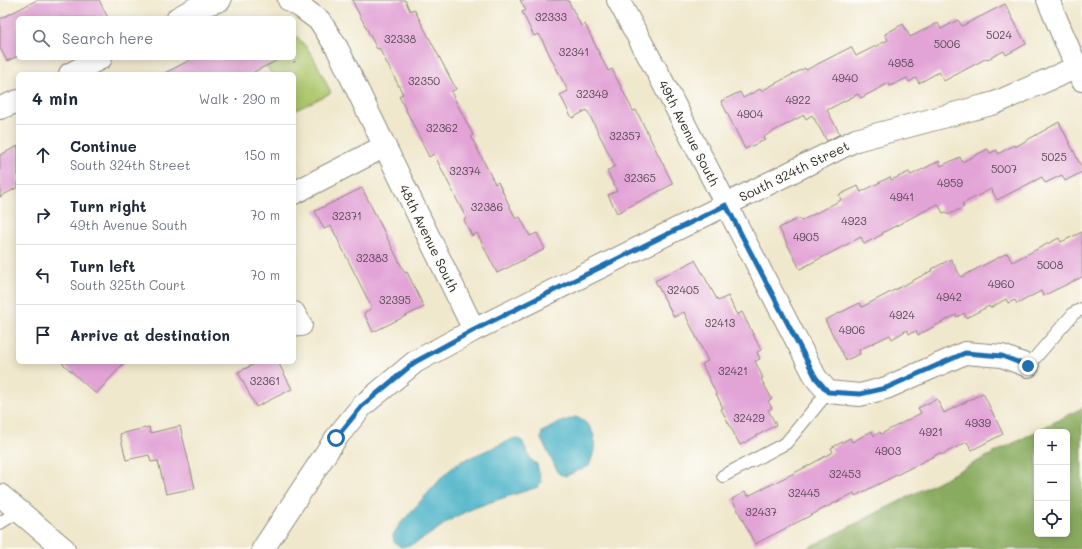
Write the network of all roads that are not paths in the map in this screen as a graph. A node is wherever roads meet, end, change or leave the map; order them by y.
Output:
1 (220, 0) edge
2 (289, 0) edge
3 (618, 0) edge
4 (1048, 0) edge
5 (182, 16) edge
6 (97, 60) edge
7 (1080, 71) edge
8 (74, 72) edge
9 (16, 102) edge
10 (0, 108) edge
11 (385, 146) junction
12 (296, 192) edge
13 (726, 205) junction
14 (1082, 309) edge
15 (474, 330) junction
16 (1028, 366) joint
17 (828, 392) junction
18 (723, 476) dead end
19 (0, 495) edge
20 (19, 511) junction
21 (0, 523) edge
22 (64, 549) edge
23 (264, 549) edge

1 - 5 street
2 - 11 street, 48th Avenue South
3 - 13 street, 49th Avenue South
4 - 7 street
6 - 8 street
7 - 13 street, South 324th Street
9 - 10 street
11 - 12 street
11 - 15 street, 48th Avenue South
13 - 15 street, South 324th Street
13 - 17 street, 49th Avenue South
14 - 16 lane
15 - 23 street, South 324th Street
16 - 17 street
17 - 18 lane
19 - 20 street
20 - 21 lane
20 - 22 street

